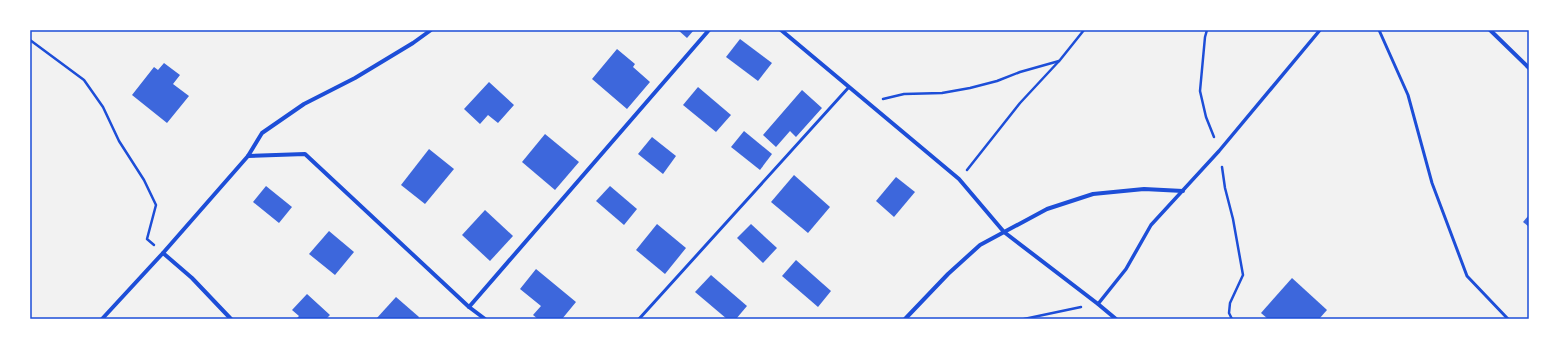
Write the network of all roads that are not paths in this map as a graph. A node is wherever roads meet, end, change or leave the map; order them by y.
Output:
1 (431, 30) edge
2 (709, 30) edge
3 (781, 30) edge
4 (1320, 30) edge
5 (1379, 30) edge
6 (1490, 30) edge
7 (1529, 68) edge
8 (849, 87) junction
9 (248, 156) junction
10 (1183, 191) junction
11 (1004, 232) junction
12 (163, 253) junction
13 (1098, 304) junction
14 (469, 307) junction
15 (102, 319) edge
16 (231, 319) edge
17 (485, 319) edge
18 (639, 319) edge
19 (905, 319) edge
20 (1116, 319) edge
21 (1508, 319) edge

1 - 9 street
2 - 14 street
3 - 8 street
4 - 10 street
5 - 21 lane
6 - 7 street
8 - 11 street
8 - 18 lane
9 - 12 street
9 - 14 street
10 - 11 street
10 - 13 street
11 - 13 street
11 - 19 street
12 - 15 street
12 - 16 street
13 - 20 street
14 - 17 street

